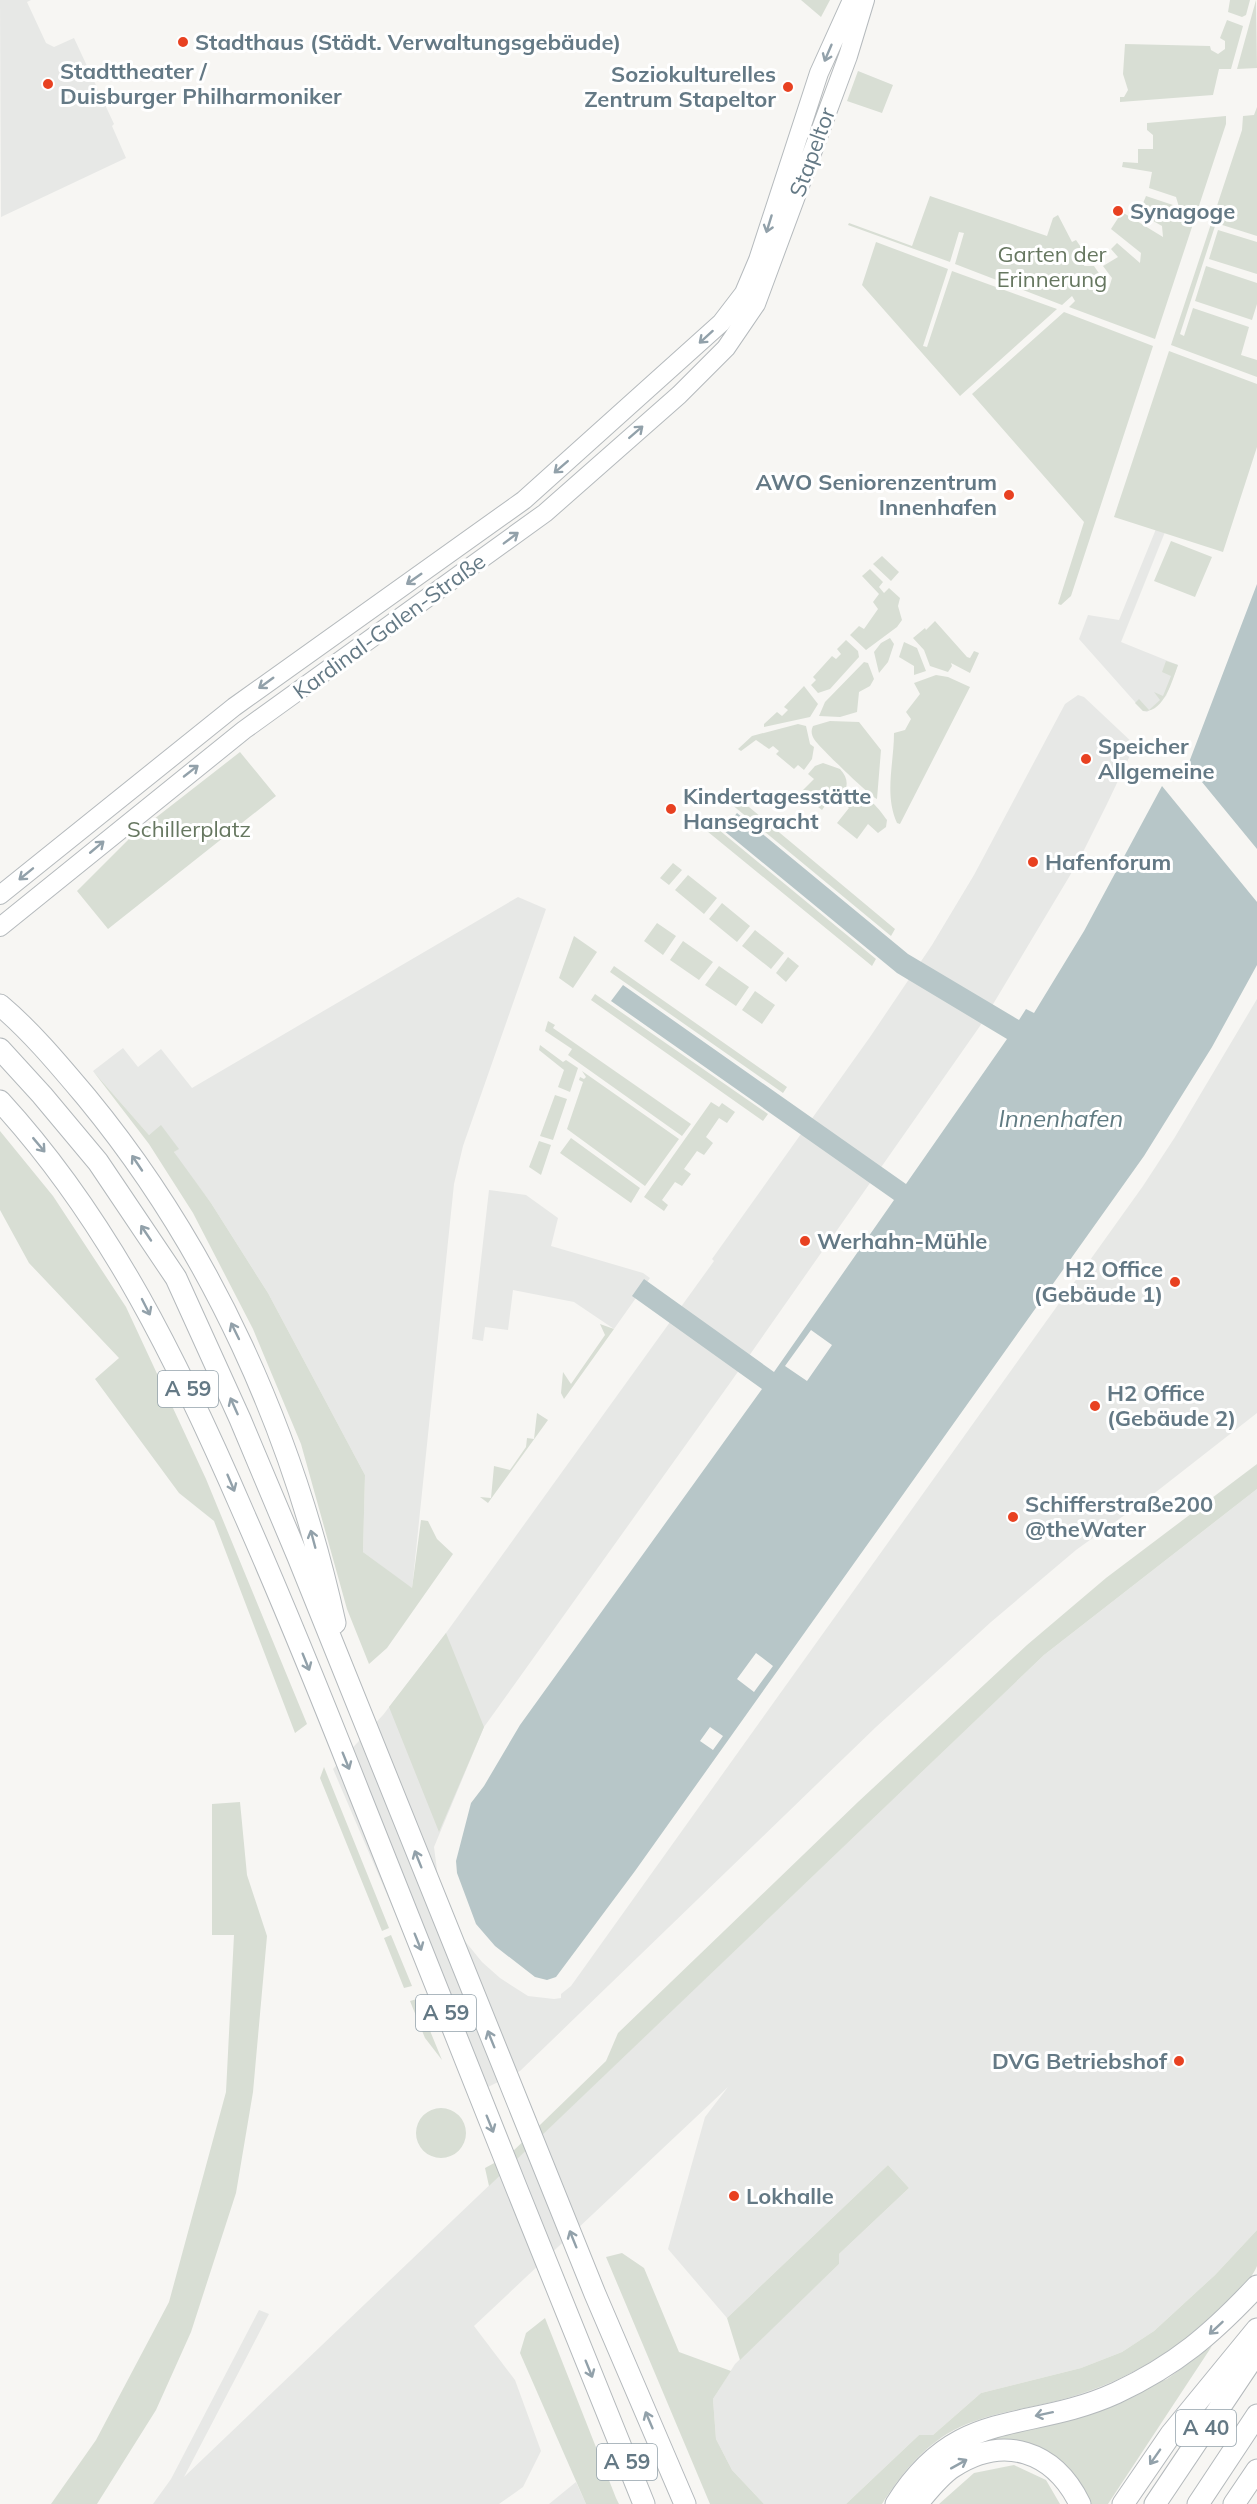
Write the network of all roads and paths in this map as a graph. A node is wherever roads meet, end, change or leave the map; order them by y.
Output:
1 (852, 0) edge
2 (865, 0) edge
3 (750, 298) junction
4 (0, 895) edge
5 (0, 927) edge
6 (2, 1005) edge
7 (0, 1049) edge
8 (0, 1101) edge
9 (350, 1691) junction
10 (1257, 2286) edge
11 (1257, 2329) edge
12 (1257, 2352) edge
13 (1257, 2415) edge
14 (673, 2474) junction
15 (1255, 2474) edge
16 (644, 2504) edge
17 (685, 2504) edge
18 (691, 2504) edge
19 (896, 2504) edge
20 (917, 2504) edge
21 (1080, 2504) edge
22 (1123, 2504) edge
23 (1155, 2504) edge
24 (1198, 2504) edge
25 (1234, 2504) edge
26 (1243, 2504) edge

1 -> 3 main road, Stapeltor
2 - 3 main road, Stapeltor
3 -> 4 main road, Kardinal-Galen-Straße
5 -> 3 main road, Kardinal-Galen-Straße
9 -> 6 highway
9 -> 7 highway, A 59
8 -> 16 highway, A 59
14 -> 9 highway, A 59
10 -> 19 highway
11 -> 22 highway
12 - 23 highway, A 40
13 - 24 highway, A 40
14 - 17 highway, A 59
14 - 18 highway
15 - 25 highway
15 - 26 highway
20 -> 21 highway

